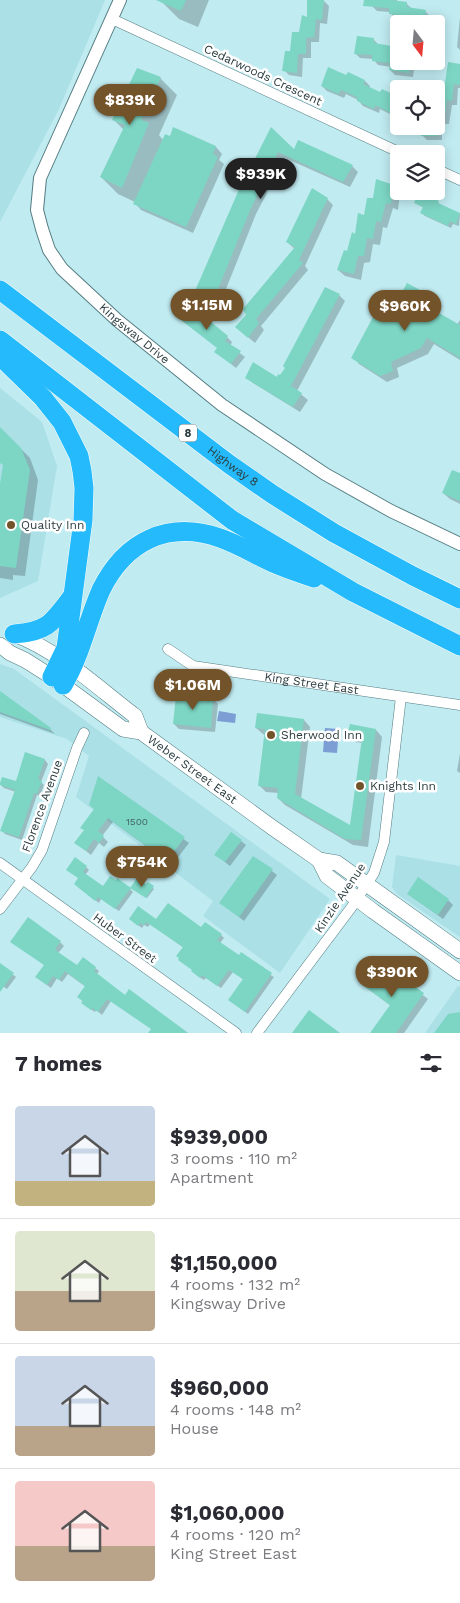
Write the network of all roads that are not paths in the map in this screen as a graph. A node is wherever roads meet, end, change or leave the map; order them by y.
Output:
1 (120, 0) edge
2 (112, 19) junction
3 (390, 148) edge
4 (445, 173) edge
5 (460, 180) edge
6 (0, 290) edge
7 (0, 340) edge
8 (0, 356) edge
9 (460, 544) edge
10 (353, 592) junction
11 (72, 597) junction
12 (460, 600) edge
13 (5, 638) edge
14 (460, 646) edge
15 (168, 649) dead end
16 (66, 664) junction
17 (58, 681) junction
18 (401, 697) junction
19 (460, 705) edge
20 (141, 732) junction
21 (84, 733) dead end
22 (319, 860) junction
23 (0, 863) edge
24 (22, 879) junction
25 (368, 884) junction
26 (357, 899) junction
27 (0, 909) edge
28 (460, 951) edge
29 (460, 973) edge
30 (236, 1033) edge
31 (257, 1033) edge

1 - 2 street, Kingsway Drive
2 - 3 street, Cedarwoods Crescent
2 - 9 street, Kingsway Drive
4 - 5 street
6 - 12 highway, Highway 8 / 8
7 - 10 highway
8 - 11 highway
10 - 14 highway
10 - 16 highway
11 - 13 highway
11 - 16 highway
13 - 16 main road
13 - 17 main road
15 - 18 street, King Street East
16 - 17 highway
16 - 20 main road
17 - 20 main road, Weber Street East
18 - 19 street, King Street East
18 - 25 street, Kinzie Avenue
20 - 22 main road, Weber Street East
21 - 24 street, Florence Avenue
22 - 25 main road, Weber Street East
22 - 26 main road, Weber Street East
23 - 24 street, Huber Street
24 - 27 street, Florence Avenue
24 - 30 street, Huber Street
25 - 26 street, Kinzie Avenue
25 - 28 main road, Weber Street East
26 - 29 main road, Weber Street East
26 - 31 street, Kinzie Avenue

